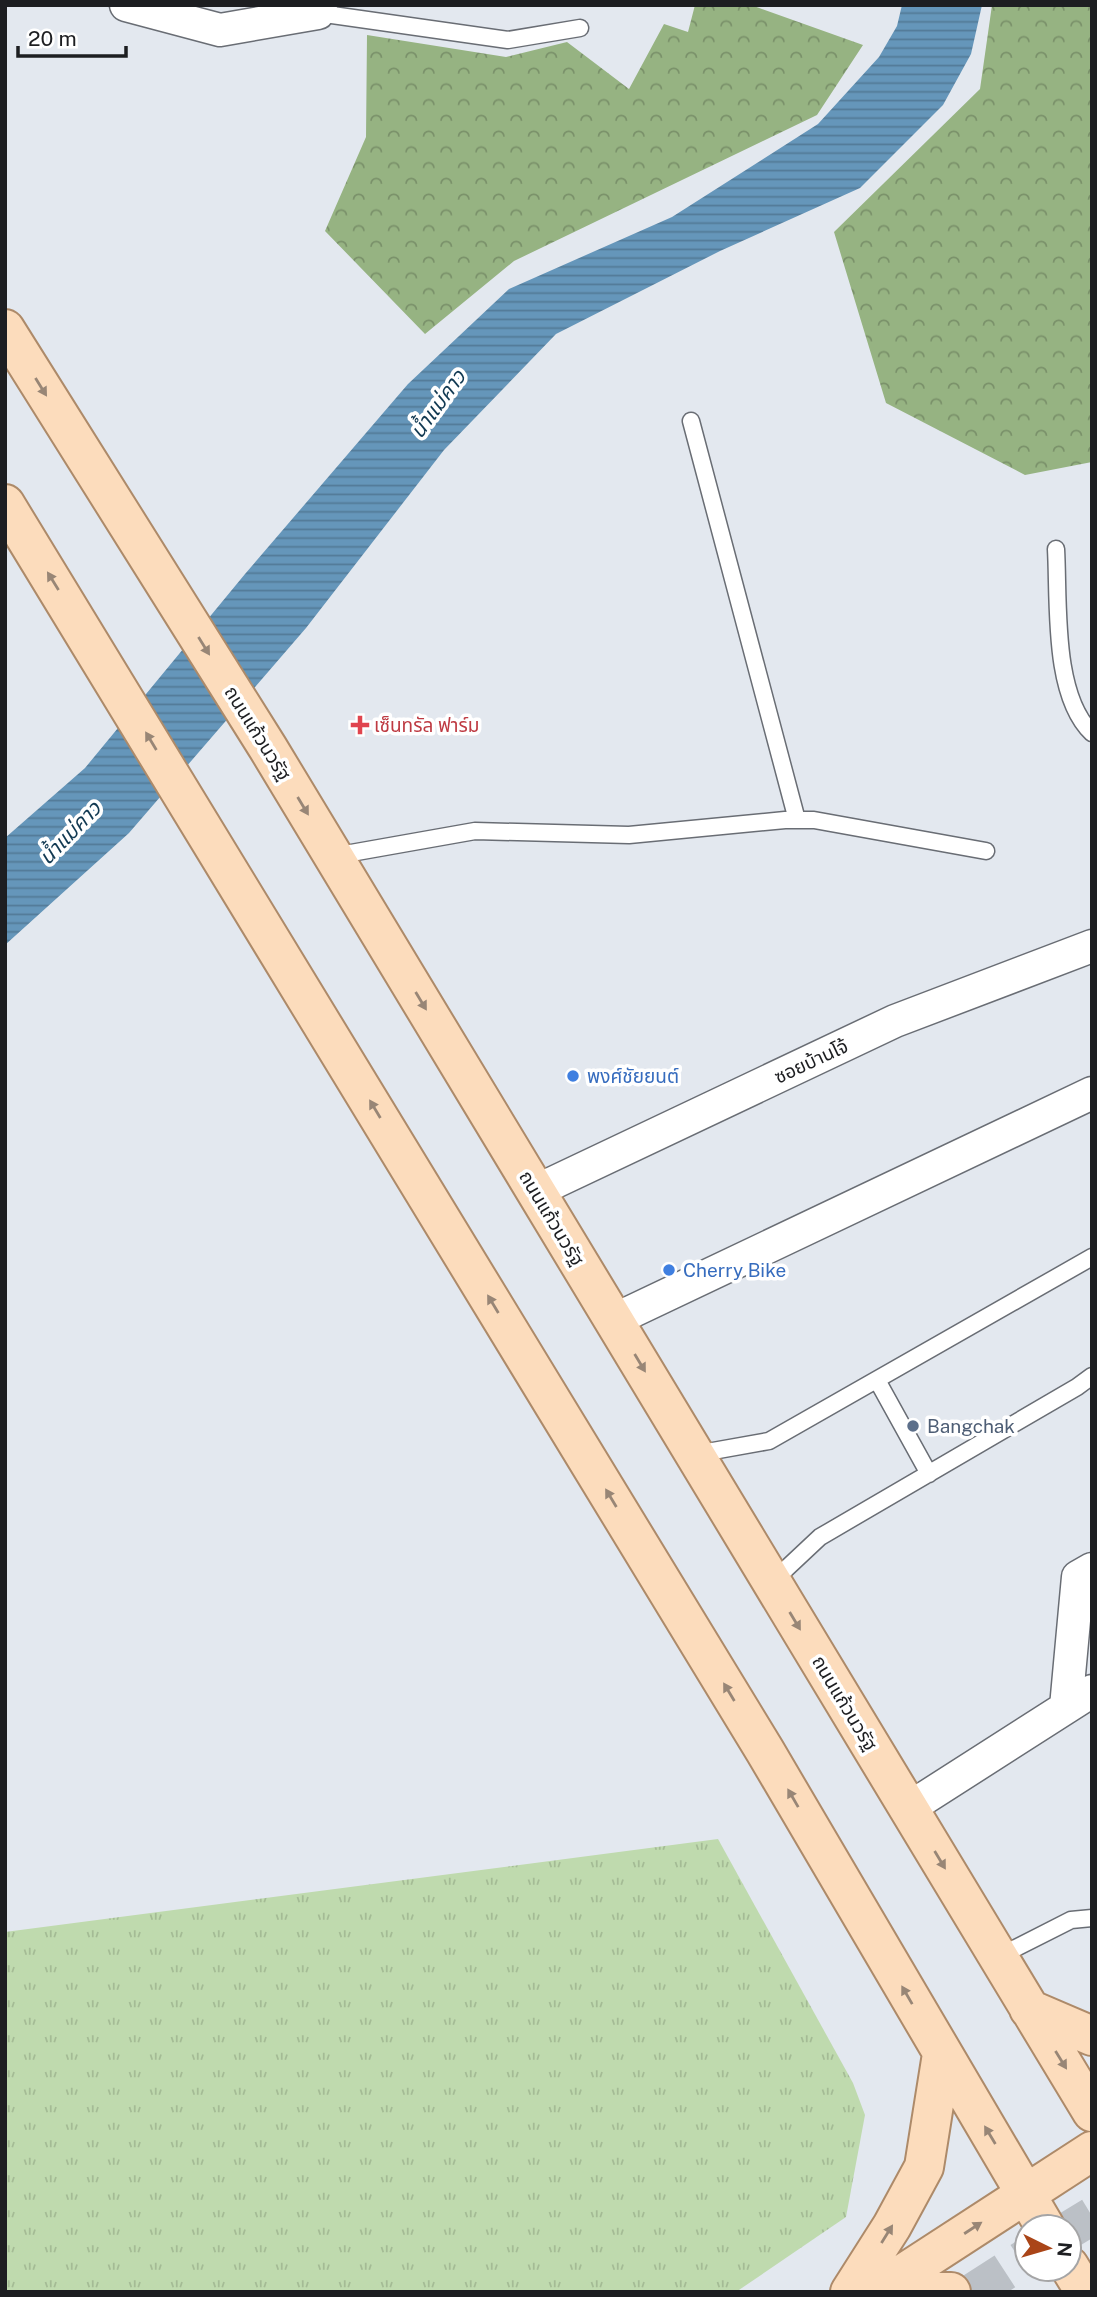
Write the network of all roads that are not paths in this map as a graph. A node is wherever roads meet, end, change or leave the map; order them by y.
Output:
1 (126, 5) edge
2 (319, 9) edge
3 (580, 28) dead end
4 (5, 329) edge
5 (691, 421) dead end
6 (5, 504) edge
7 (1056, 550) dead end
8 (1092, 733) edge
9 (797, 820) junction
10 (986, 851) dead end
11 (334, 856) junction
12 (1092, 946) edge
13 (1092, 1093) edge
14 (536, 1191) junction
15 (1092, 1257) edge
16 (614, 1320) junction
17 (1092, 1376) edge
18 (877, 1380) junction
19 (695, 1454) junction
20 (929, 1474) junction
21 (1092, 1569) edge
22 (772, 1582) junction
23 (1079, 1699) edge
24 (909, 1808) junction
25 (1092, 1918) edge
26 (998, 1957) junction
27 (1030, 2009) junction
28 (1092, 2036) edge
29 (942, 2054) junction
30 (1092, 2112) edge
31 (1092, 2151) edge
32 (1025, 2194) junction
33 (1037, 2213) edge
34 (850, 2292) edge
35 (875, 2292) edge
36 (915, 2292) edge
37 (951, 2292) edge

1 - 2 street
2 - 3 lane
4 -> 11 main road, ถนนแก้วนวรัฐ
5 - 9 lane
29 -> 6 main road
7 - 8 lane
9 - 10 lane
9 - 11 lane
11 -> 14 main road, ถนนแก้วนวรัฐ
12 - 14 street, ซอยบ้านโจ้
13 - 16 street
14 - 16 main road, ถนนแก้วนวรัฐ
15 - 18 lane
16 -> 19 main road, ถนนแก้วนวรัฐ
17 - 20 lane
18 - 19 lane
18 - 20 lane
19 - 22 main road, ถนนแก้วนวรัฐ
20 - 22 lane
21 - 23 street
22 -> 24 main road, ถนนแก้วนวรัฐ
23 - 24 street
24 -> 26 main road, ถนนแก้วนวรัฐ
25 - 26 lane
26 - 27 main road, ถนนแก้วนวรัฐ
27 - 28 main road
27 -> 30 main road, ถนนแก้วนวรัฐ
32 -> 29 main road
34 -> 29 main road
31 - 32 main road
32 - 33 main road
35 -> 32 main road
36 - 37 main road

